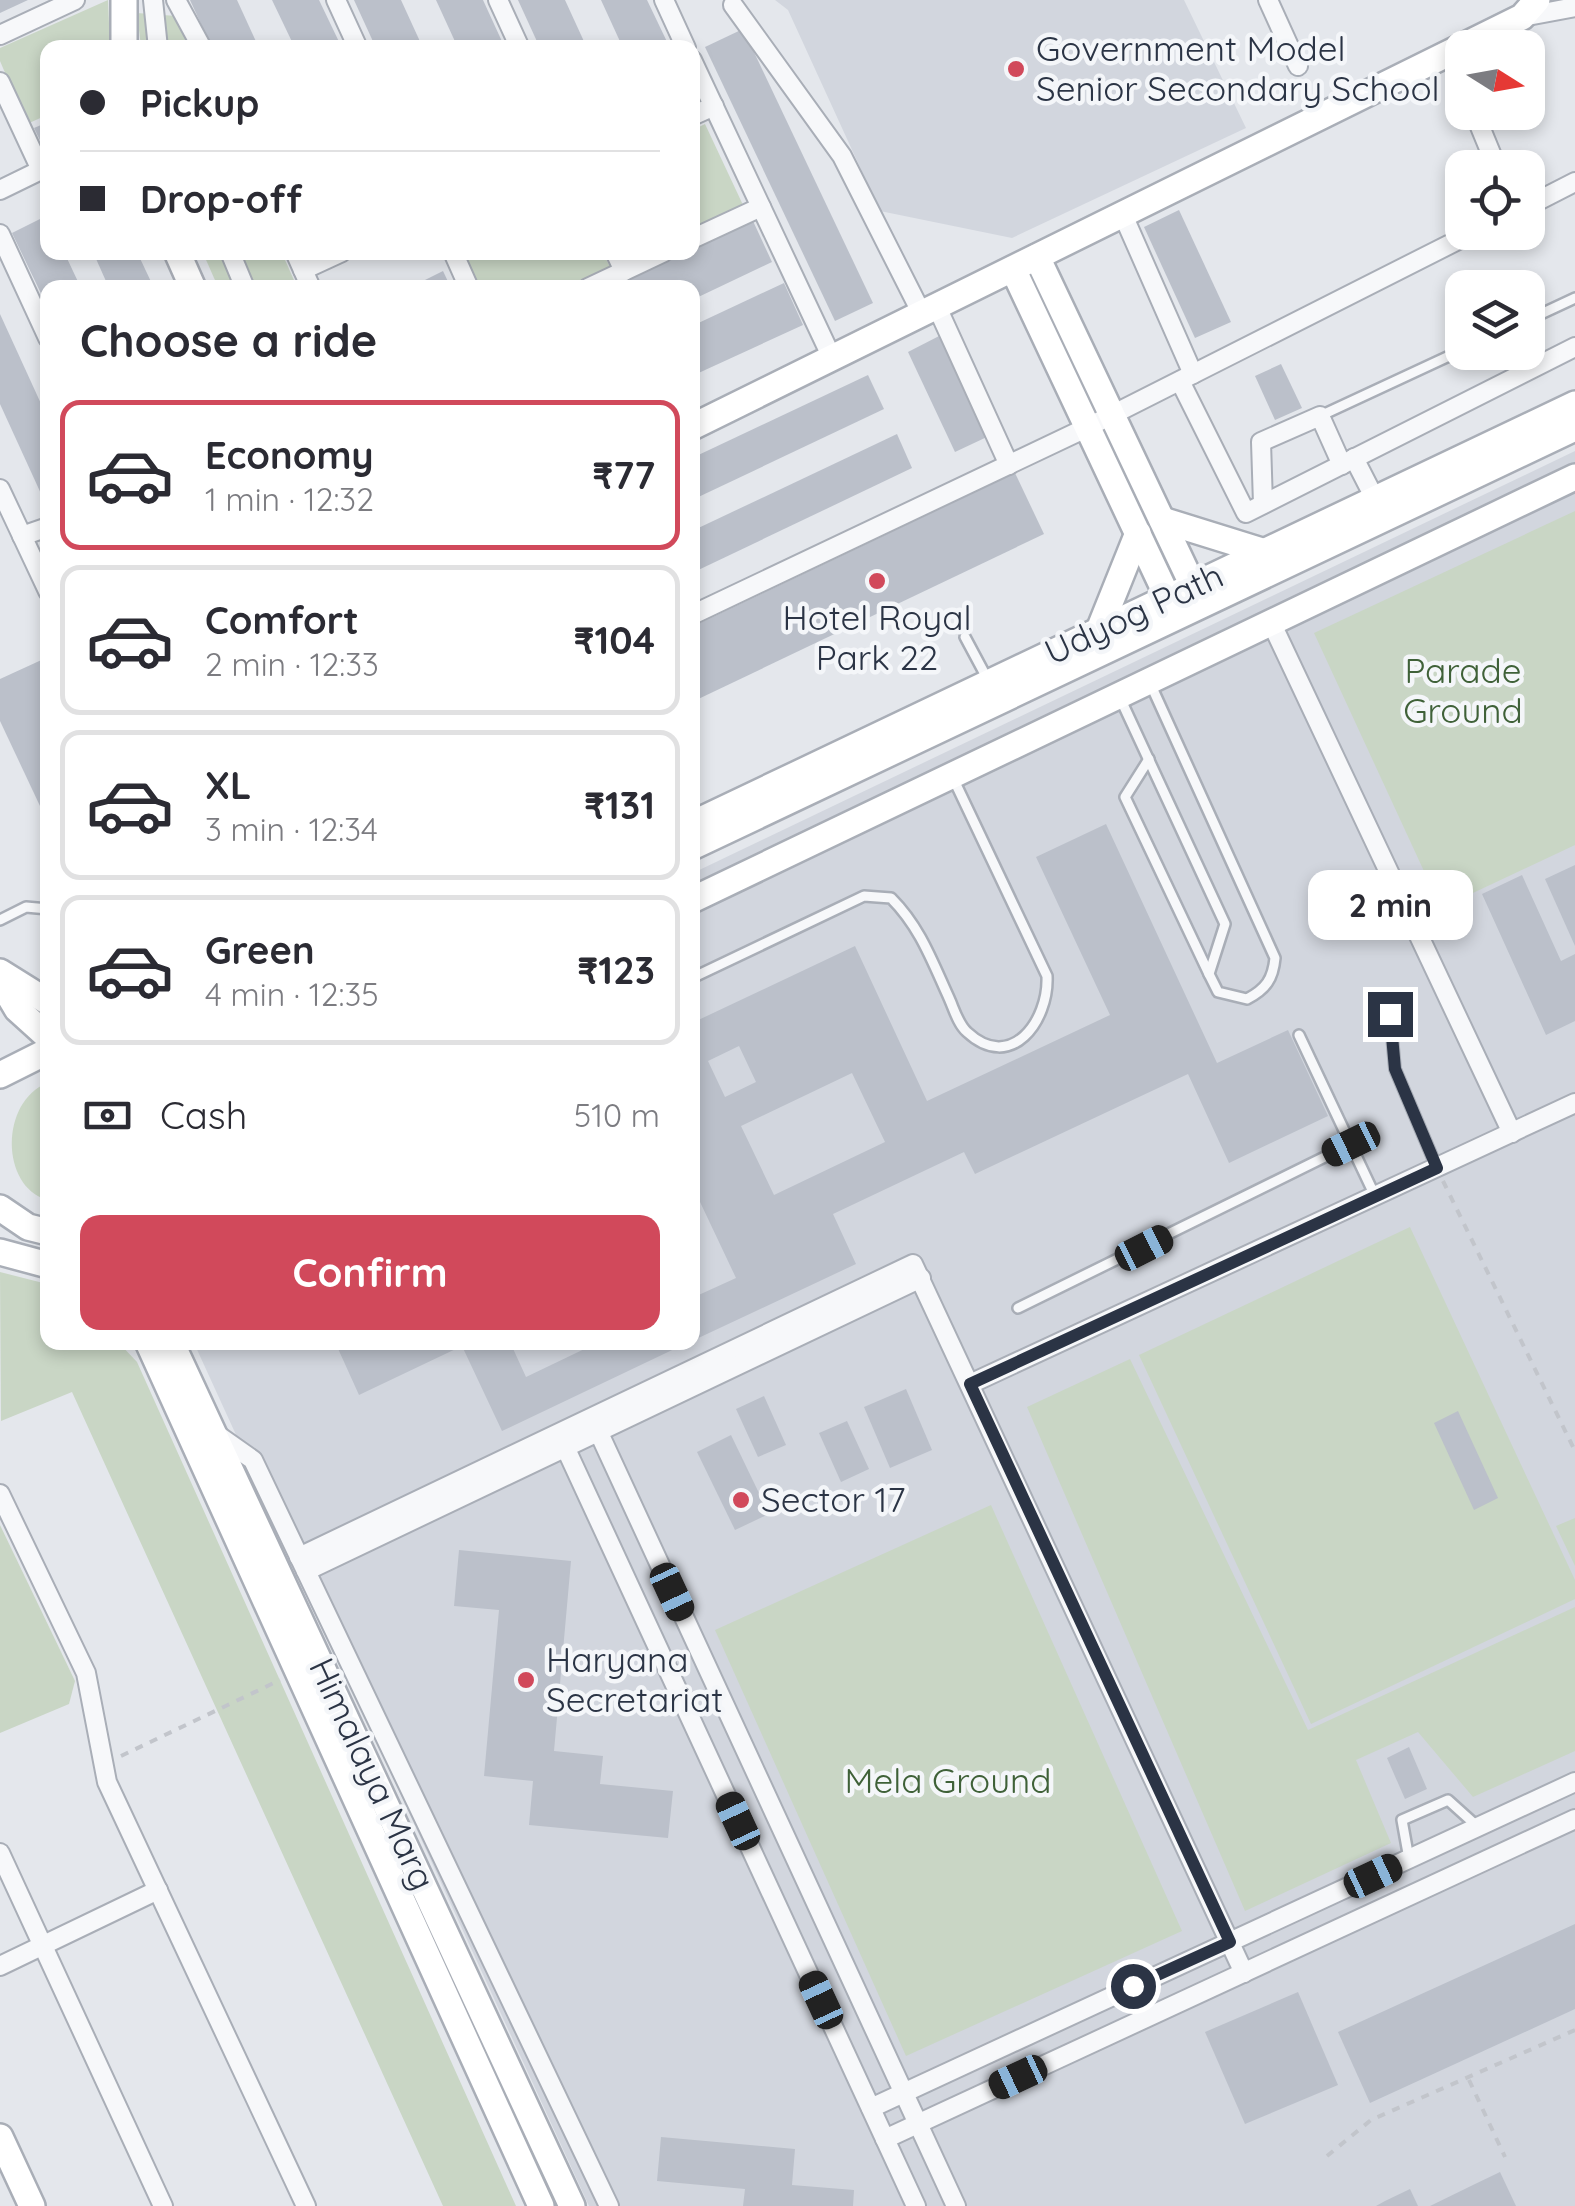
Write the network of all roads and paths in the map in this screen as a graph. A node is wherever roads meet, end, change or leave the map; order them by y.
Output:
1 (75, 0) edge
2 (124, 0) edge
3 (154, 0) edge
4 (176, 0) edge
5 (336, 0) edge
6 (498, 0) edge
7 (664, 0) edge
8 (1268, 0) edge
9 (733, 5) dead end
10 (1575, 7) edge
11 (1529, 9) edge
12 (1492, 30) edge
13 (0, 36) edge
14 (124, 40) edge
15 (157, 40) edge
16 (198, 40) edge
17 (354, 40) edge
18 (516, 40) edge
19 (682, 40) edge
20 (1445, 56) edge
21 (1298, 66) dead end
22 (700, 77) edge
23 (0, 82) edge
24 (714, 106) junction
25 (700, 112) edge
26 (40, 168) edge
27 (40, 170) edge
28 (1575, 182) edge
29 (0, 190) edge
30 (1545, 197) edge
31 (762, 208) junction
32 (1123, 214) junction
33 (0, 234) edge
34 (700, 235) edge
35 (1445, 247) edge
36 (1037, 257) junction
37 (332, 260) edge
38 (619, 260) edge
39 (647, 260) edge
40 (1014, 269) junction
41 (624, 271) junction
42 (307, 279) edge
43 (605, 280) edge
44 (1575, 298) edge
45 (930, 310) junction
46 (1545, 312) edge
47 (40, 321) edge
48 (1575, 347) edge
49 (832, 358) junction
50 (1445, 358) edge
51 (1187, 378) junction
52 (1575, 404) edge
53 (1112, 416) junction
54 (1320, 416) junction
55 (700, 424) edge
56 (1088, 428) junction
57 (1575, 428) edge
58 (1348, 461) junction
59 (1009, 465) junction
60 (1575, 477) edge
61 (0, 489) edge
62 (1375, 499) junction
63 (1263, 504) junction
64 (1162, 520) junction
65 (40, 530) edge
66 (1138, 533) junction
67 (22, 536) junction
68 (1264, 552) junction
69 (40, 574) edge
70 (1193, 586) junction
71 (1168, 598) junction
72 (700, 611) edge
73 (1271, 622) junction
74 (1100, 630) junction
75 (965, 637) dead end
76 (1149, 681) junction
77 (989, 682) junction
78 (1119, 695) junction
79 (1149, 759) junction
80 (952, 775) junction
81 (700, 820) edge
82 (700, 843) edge
83 (700, 896) edge
84 (40, 909) edge
85 (0, 920) edge
86 (0, 972) edge
87 (700, 974) edge
88 (1209, 974) junction
89 (0, 980) edge
90 (40, 997) edge
91 (1390, 1014) dead end
92 (40, 1030) edge
93 (1300, 1034) dead end
94 (40, 1055) edge
95 (0, 1075) edge
96 (1575, 1104) edge
97 (1512, 1132) junction
98 (1351, 1144) junction
99 (1437, 1168) junction
100 (1375, 1196) junction
101 (4, 1214) edge
102 (40, 1229) edge
103 (0, 1252) edge
104 (40, 1262) edge
105 (1018, 1308) dead end
106 (152, 1350) edge
107 (174, 1350) edge
108 (970, 1384) junction
109 (596, 1426) junction
110 (212, 1431) junction
111 (563, 1441) junction
112 (1575, 1451) edge
113 (0, 1494) edge
114 (302, 1564) junction
115 (672, 1592) junction
116 (639, 1606) junction
117 (296, 1672) junction
118 (104, 1764) junction
119 (1575, 1782) edge
120 (1575, 1819) edge
121 (1478, 1827) junction
122 (0, 1853) edge
123 (1409, 1859) junction
124 (158, 1890) junction
125 (1230, 1942) junction
126 (42, 1946) junction
127 (0, 1966) edge
128 (1244, 1972) junction
129 (1069, 2016) junction
130 (1575, 2030) edge
131 (1085, 2046) junction
132 (1468, 2078) junction
133 (904, 2092) junction
134 (871, 2108) junction
135 (918, 2124) junction
136 (0, 2137) edge
137 (885, 2139) junction
138 (1327, 2156) dead end
139 (1505, 2157) dead end
140 (32, 2206) edge
141 (163, 2206) edge
142 (306, 2206) edge
143 (541, 2206) edge
144 (572, 2206) edge
145 (609, 2206) edge
146 (916, 2206) edge
147 (956, 2206) edge

1 - 13 street
2 - 14 main road
3 - 15 street
4 - 16 street
5 - 17 street
6 - 18 street
7 - 19 street
8 - 21 street
9 - 45 street
10 - 11 street
11 - 12 main road
20 - 32 main road
22 - 24 street
23 - 26 street
24 - 25 street
24 - 31 street
27 - 29 street
28 - 30 street
31 - 34 street
31 - 49 street
32 - 36 main road
32 - 51 street
33 - 47 street
35 - 51 street
36 - 40 main road
36 - 53 main road
37 - 42 street
38 - 41 street
39 - 41 street
40 - 45 main road
40 - 56 main road
41 - 43 street
44 - 46 lane
45 - 49 main road
45 - 59 street
48 - 58 street
49 - 55 main road
50 - 54 lane
51 - 53 street
51 - 63 street
52 - 62 main road, Udyog Path
53 - 56 street
53 - 64 main road
54 - 58 street
54 - 63 street
56 - 59 street
56 - 66 main road
57 - 82 main road, Udyog Path
58 - 62 street
58 - 63 street
59 - 72 street
60 - 73 main road
61 - 67 street
62 - 68 main road, Udyog Path
64 - 68 main road
64 - 70 main road
65 - 67 street
66 - 71 main road
66 - 74 main road
67 - 69 street
68 - 70 main road, Udyog Path
70 - 71 main road, Udyog Path
71 - 74 main road, Udyog Path
73 - 76 main road
73 - 97 street
74 - 77 main road, Udyog Path
75 - 77 lane
76 - 78 main road
76 - 88 lane
77 - 81 main road, Udyog Path
78 - 79 lane
78 - 80 main road
79 - 88 lane
79 - 88 lane
80 - 83 main road
80 - 87 lane
84 - 85 lane
86 - 90 main road
89 - 92 main road
91 - 99 lane
93 - 98 lane
94 - 95 main road
96 - 97 street
97 - 99 street
98 - 100 lane
98 - 105 lane
99 - 100 street
99 - 112 path
100 - 108 street
101 - 102 main road
103 - 104 main road
106 - 117 main road, Himalaya Marg
107 - 110 main road, Himalaya Marg
108 - 109 street
108 - 125 street
109 - 111 street
109 - 115 street
110 - 114 street
110 - 144 main road, Himalaya Marg
111 - 114 street
111 - 116 street
113 - 118 street
114 - 145 street
115 - 116 street
115 - 133 street
116 - 134 street
117 - 118 path
117 - 143 main road, Himalaya Marg
118 - 124 street
119 - 121 street
120 - 128 street
121 - 123 street
121 - 123 lane
122 - 126 street
123 - 125 street
124 - 126 street
124 - 142 street
125 - 128 street
125 - 129 street
126 - 127 street
126 - 141 street
128 - 131 street
129 - 131 street
129 - 133 street
130 - 132 path
131 - 135 street
132 - 138 path
132 - 139 path
133 - 134 street
133 - 135 street
134 - 137 street
135 - 137 street
135 - 147 street
136 - 140 main road
137 - 146 street

